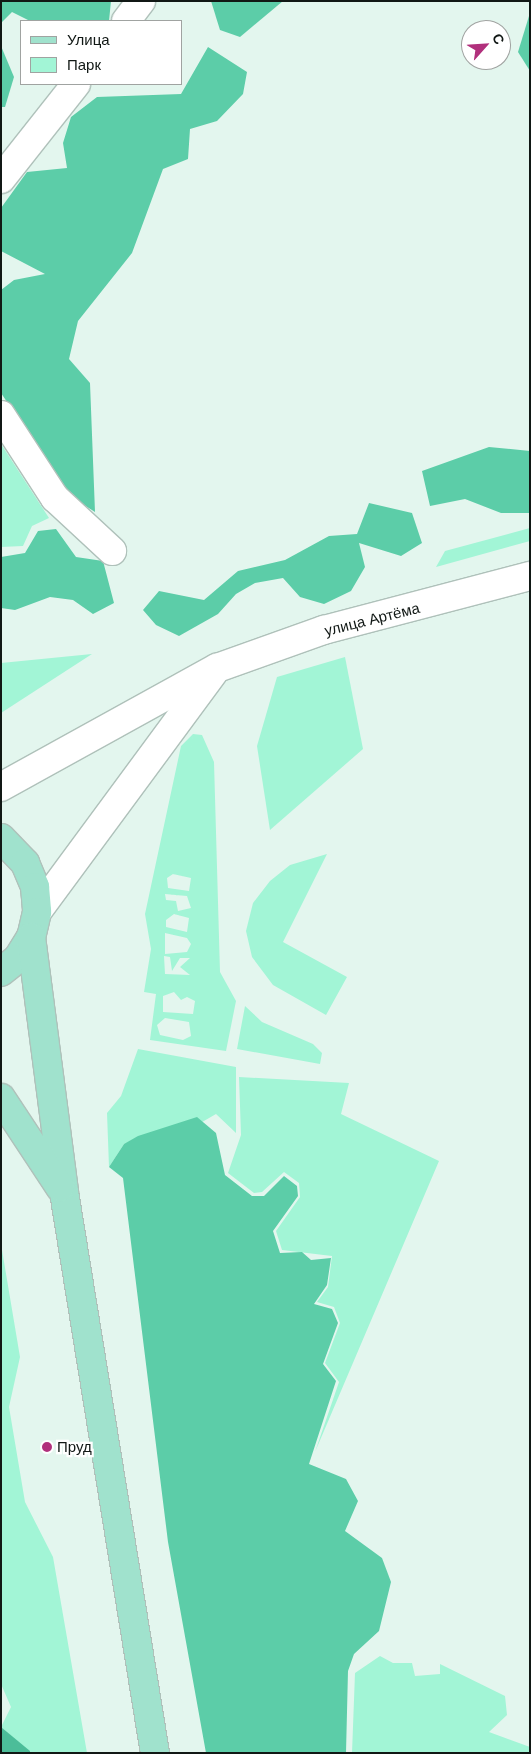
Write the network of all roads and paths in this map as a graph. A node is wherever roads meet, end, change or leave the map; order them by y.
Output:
1 (141, 1) edge
2 (127, 20) edge
3 (75, 85) edge
4 (1, 179) edge
5 (1, 415) edge
6 (112, 552) dead end
7 (530, 576) edge
8 (217, 668) junction
9 (1, 787) edge
10 (1, 838) edge
11 (34, 925) junction
12 (1, 972) edge
13 (1, 1098) edge
14 (64, 1192) junction
15 (155, 1753) edge

1 - 2 street
3 - 4 street
5 - 6 street
7 - 8 street, улица Артёма
8 - 9 street, улица Артёма
8 - 11 street
10 - 11 main road
11 - 12 main road
11 - 14 main road
13 - 14 main road
14 - 15 main road

